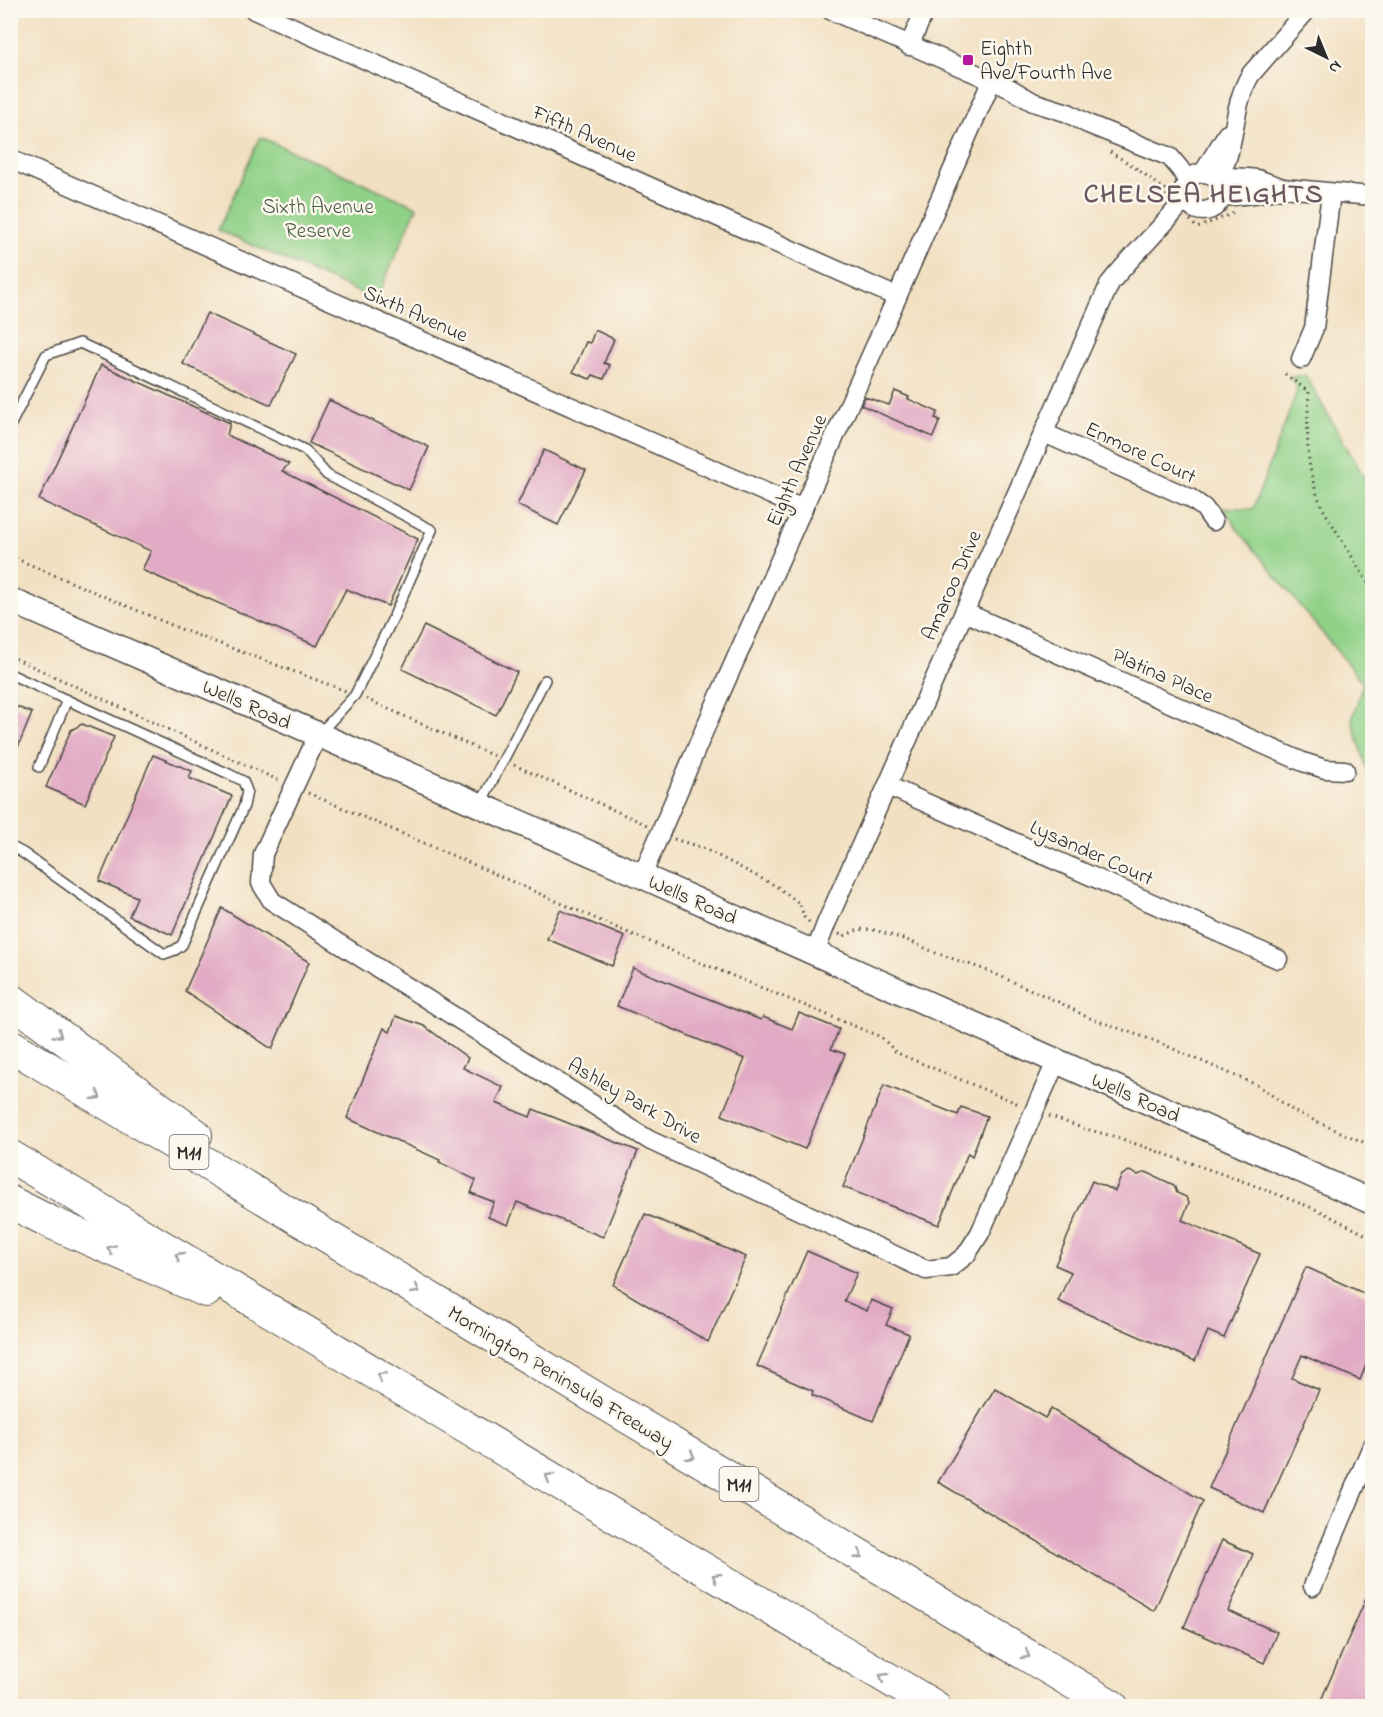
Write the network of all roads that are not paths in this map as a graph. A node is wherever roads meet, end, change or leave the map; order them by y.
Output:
1 (254, 10) edge
2 (830, 10) edge
3 (925, 10) edge
4 (1307, 10) edge
5 (909, 45) junction
6 (991, 82) junction
7 (1234, 122) junction
8 (1229, 152) junction
9 (10, 159) edge
10 (1247, 178) junction
11 (1206, 185) junction
12 (1283, 188) junction
13 (1331, 193) junction
14 (1372, 196) edge
15 (1143, 244) junction
16 (897, 297) junction
17 (1301, 359) dead end
18 (10, 426) edge
19 (1044, 433) junction
20 (803, 509) junction
21 (1213, 521) dead end
22 (11, 601) edge
23 (964, 612) junction
24 (10, 674) edge
25 (545, 680) dead end
26 (68, 700) junction
27 (318, 735) junction
28 (39, 767) dead end
29 (1346, 770) dead end
30 (888, 786) junction
31 (480, 805) junction
32 (10, 846) edge
33 (642, 876) junction
34 (815, 953) junction
35 (1278, 959) dead end
36 (10, 999) edge
37 (10, 1046) edge
38 (1056, 1062) junction
39 (10, 1156) edge
40 (10, 1202) edge
41 (1372, 1202) edge
42 (366, 1259) junction
43 (338, 1350) junction
44 (1372, 1446) edge
45 (1313, 1587) dead end
46 (934, 1707) edge
47 (1112, 1707) edge

1 - 16 street, Fifth Avenue
2 - 5 street
3 - 5 street
4 - 7 street
5 - 6 street
6 - 11 street
6 - 16 street, Eighth Avenue
7 - 8 street
7 - 11 street
8 - 10 street
8 - 11 street
9 - 20 street, Sixth Avenue
10 - 11 street
10 - 12 street
11 - 12 street
11 - 15 street, Amaroo Drive
11 - 15 street, Amaroo Drive
12 - 13 street
13 - 14 street
13 - 17 street
15 - 19 street, Amaroo Drive
16 - 20 street, Eighth Avenue
18 - 27 lane
19 - 21 street, Enmore Court
19 - 23 street, Amaroo Drive
20 - 33 street, Eighth Avenue
22 - 27 main road, Wells Road
23 - 29 street, Platina Place
23 - 30 street, Amaroo Drive
24 - 26 lane
25 - 31 lane
26 - 28 lane
26 - 32 lane
27 - 31 main road, Wells Road
27 - 38 street, Ashley Park Drive
30 - 34 street, Amaroo Drive
30 - 35 street, Lysander Court
31 - 33 main road, Wells Road
33 - 34 main road, Wells Road
34 - 38 main road, Wells Road
36 -> 42 highway
37 -> 42 highway, Mornington Peninsula Freeway / M11
38 - 41 main road, Wells Road
43 -> 39 highway
43 -> 40 highway
42 -> 47 highway, Mornington Peninsula Freeway / M11
46 -> 43 highway
44 - 45 street

